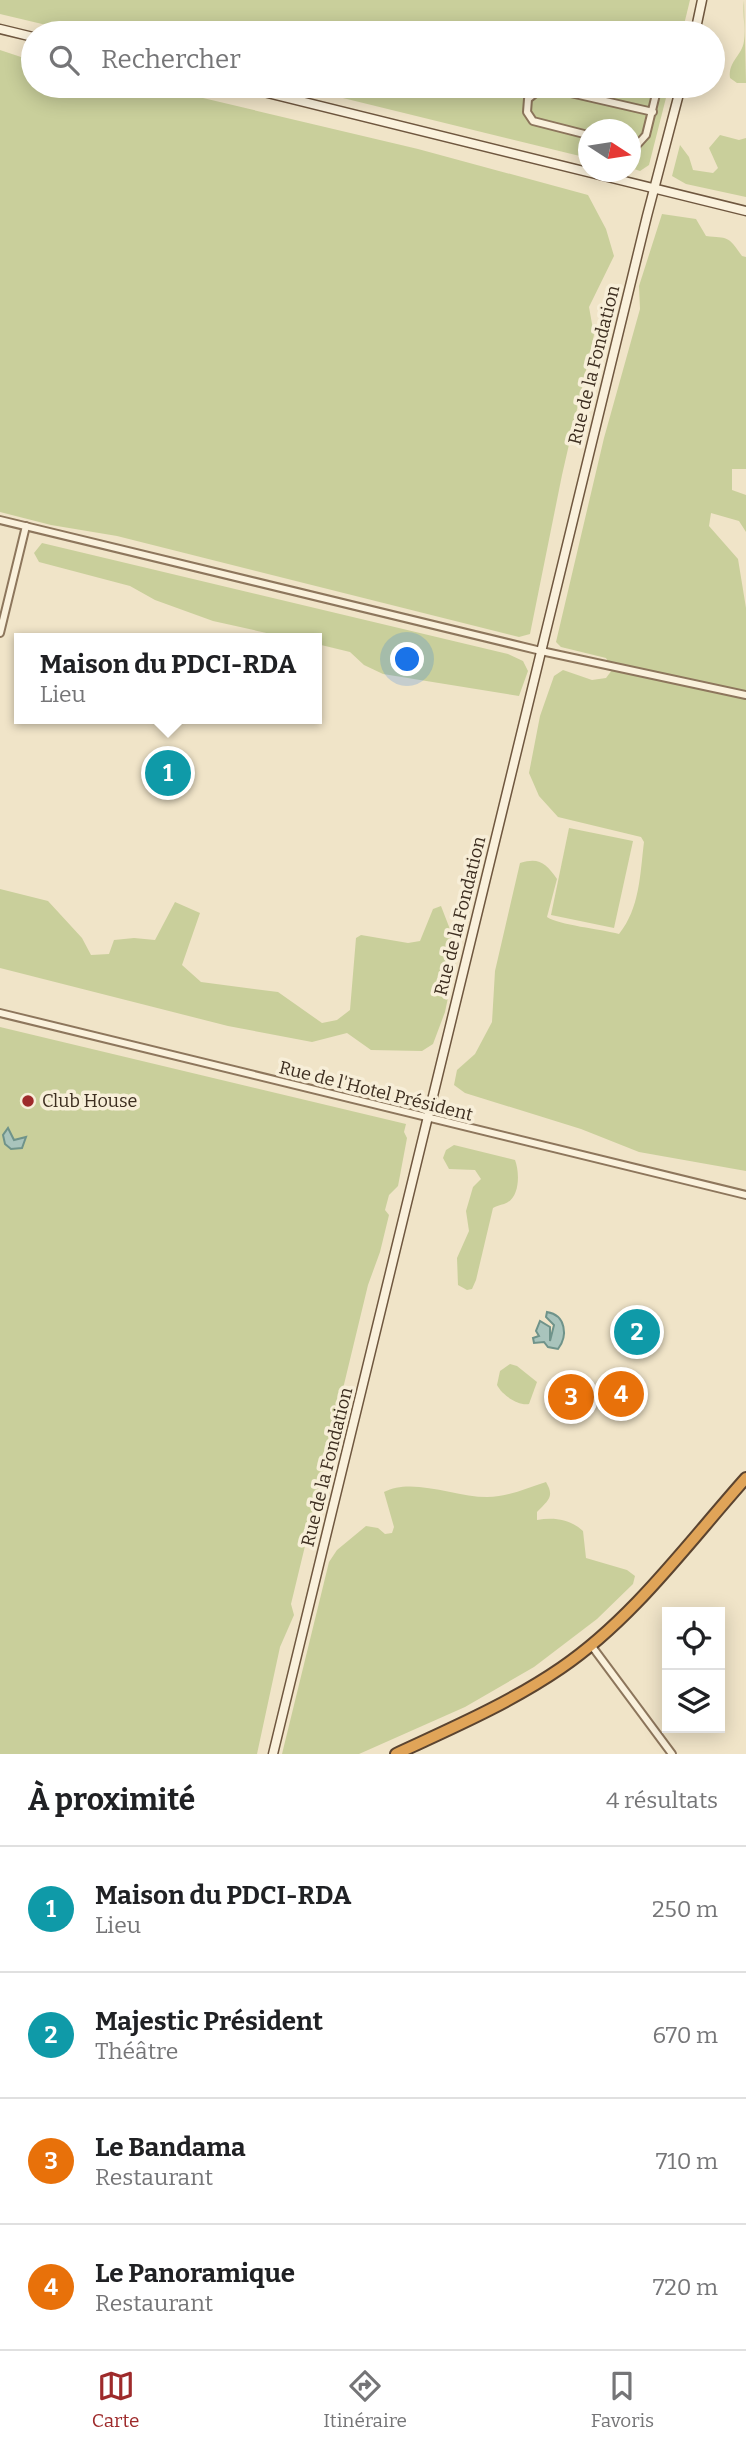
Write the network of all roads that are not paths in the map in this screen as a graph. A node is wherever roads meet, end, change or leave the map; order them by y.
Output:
1 (702, 0) edge
2 (698, 21) edge
3 (0, 29) edge
4 (21, 34) edge
5 (287, 98) edge
6 (529, 98) edge
7 (592, 98) edge
8 (656, 98) edge
9 (678, 98) edge
10 (653, 112) junction
11 (578, 132) edge
12 (641, 141) edge
13 (654, 189) junction
14 (746, 211) edge
15 (0, 520) edge
16 (26, 526) junction
17 (0, 633) edge
18 (541, 650) junction
19 (746, 695) edge
20 (0, 1013) edge
21 (427, 1118) junction
22 (746, 1195) edge
23 (746, 1478) edge
24 (590, 1645) junction
25 (273, 1754) edge
26 (396, 1754) edge
27 (672, 1754) edge

1 - 2 street
3 - 4 street
5 - 13 street
6 - 11 street
7 - 10 street
8 - 10 street
9 - 13 street, Rue de la Fondation
10 - 12 street
13 - 14 street
13 - 18 street, Rue de la Fondation
15 - 16 street
16 - 17 street
16 - 18 street
18 - 19 street
18 - 21 street, Rue de la Fondation
20 - 21 street, Rue de l'Hotel Président
21 - 22 street, Rue de l'Hotel Président
21 - 25 street, Rue de la Fondation
23 - 24 highway
24 - 26 highway
24 - 27 street

